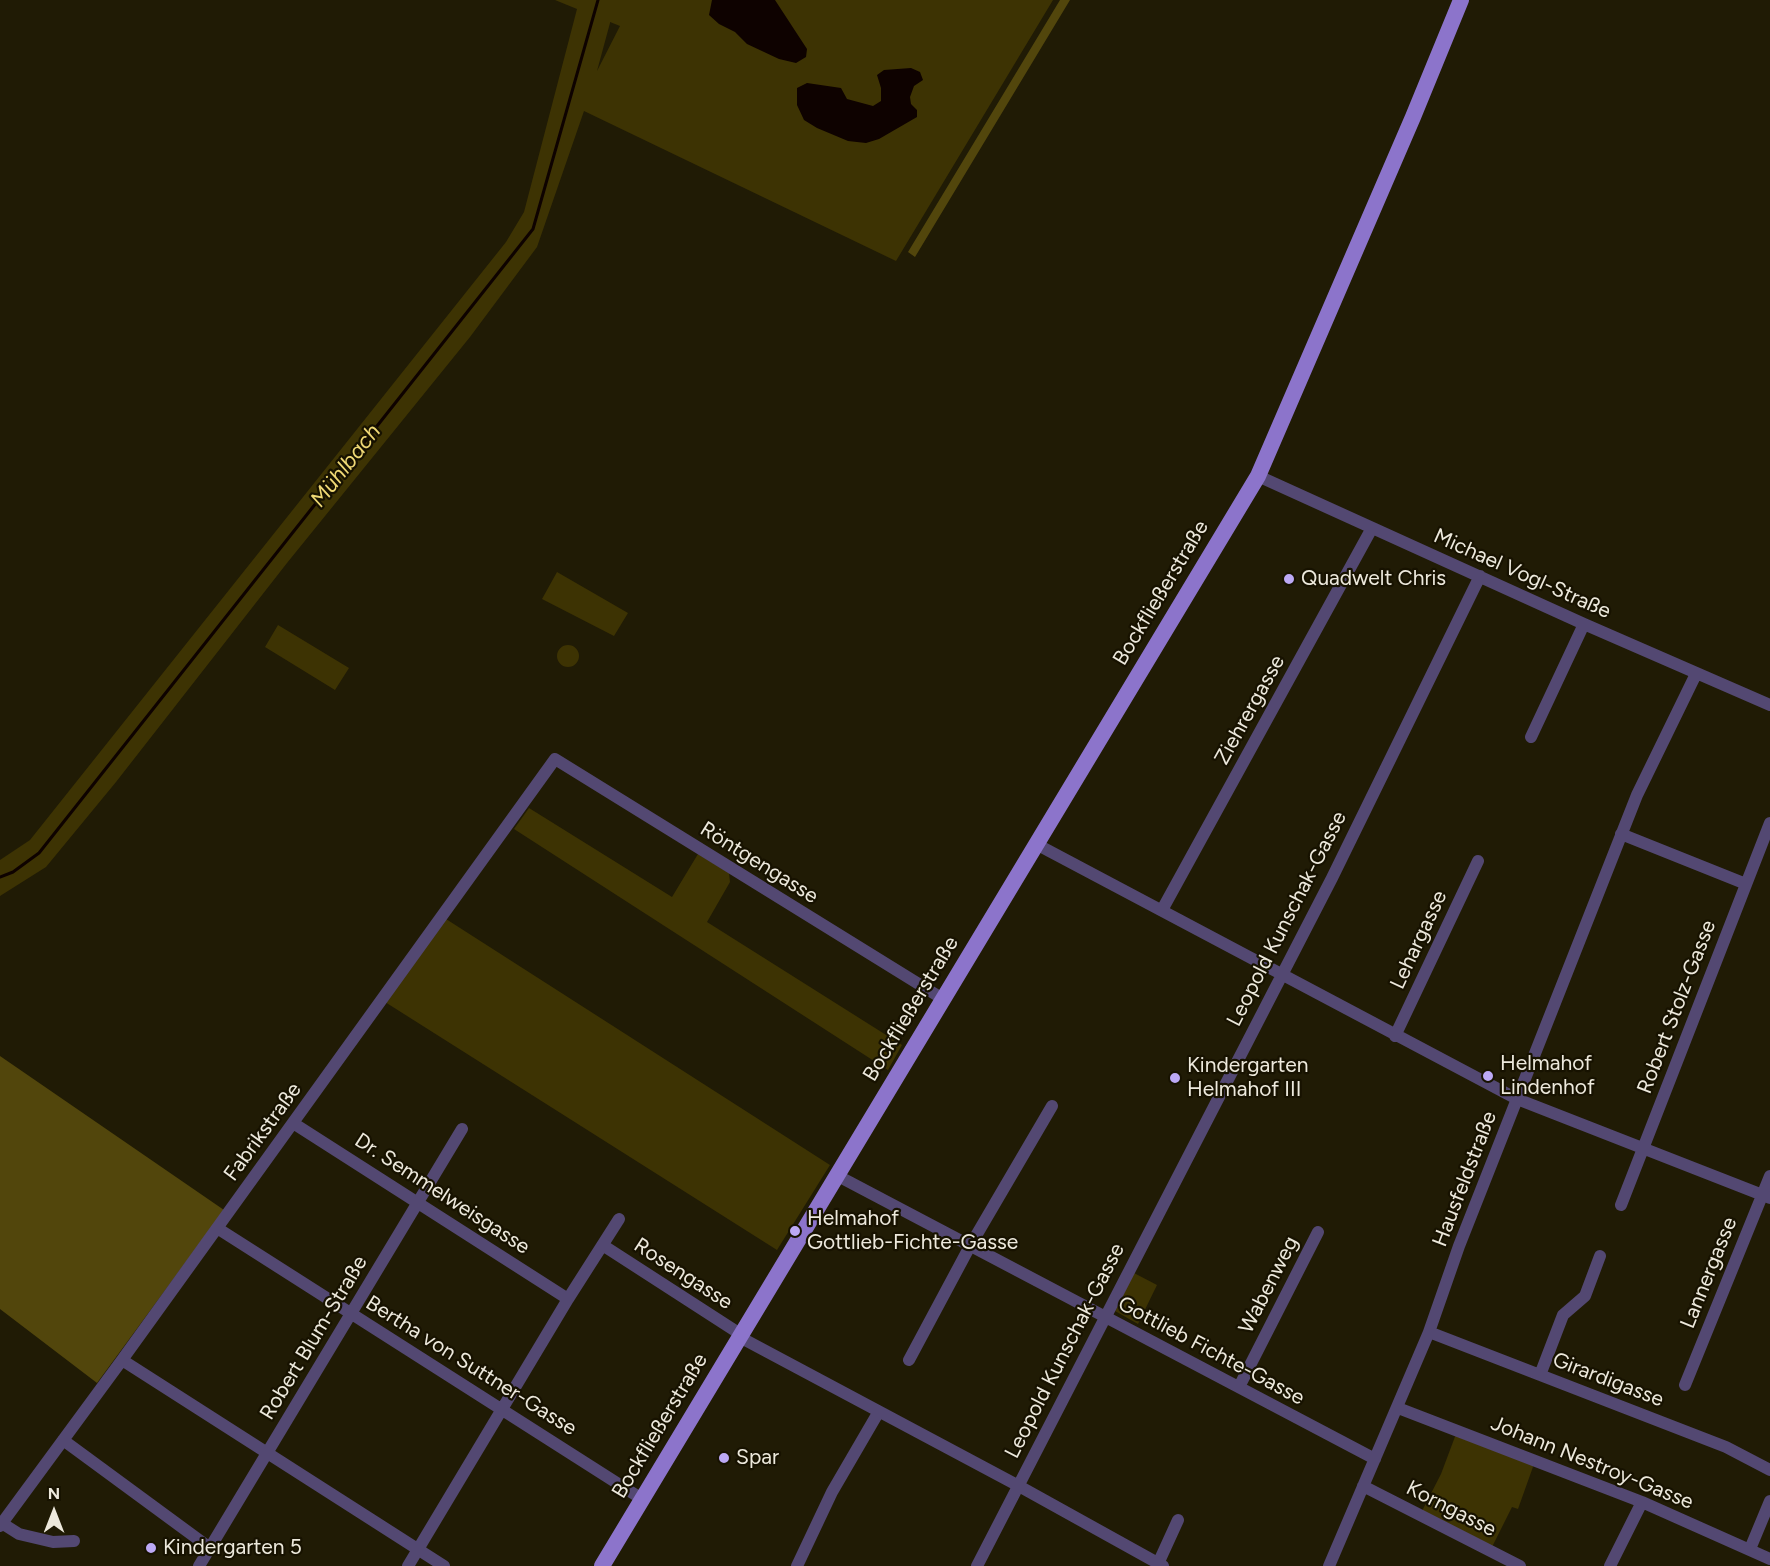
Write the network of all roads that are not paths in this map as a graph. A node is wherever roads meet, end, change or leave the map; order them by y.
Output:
1 (1461, 0) edge
2 (1258, 476) junction
3 (1372, 528) junction
4 (1480, 576) junction
5 (1584, 624) junction
6 (1696, 674) junction
7 (1770, 705) edge
8 (1531, 737) dead end
9 (555, 759) joint
10 (1770, 823) edge
11 (1621, 834) junction
12 (1036, 844) junction
13 (1478, 861) dead end
14 (1746, 884) junction
15 (1162, 910) junction
16 (1280, 974) junction
17 (943, 999) junction
18 (1395, 1036) junction
19 (1517, 1099) junction
20 (1052, 1106) dead end
21 (293, 1123) junction
22 (462, 1129) dead end
23 (1643, 1148) junction
24 (838, 1176) junction
25 (1770, 1176) edge
26 (1766, 1197) edge
27 (419, 1202) junction
28 (1621, 1205) dead end
29 (619, 1219) dead end
30 (217, 1228) junction
31 (1318, 1232) dead end
32 (604, 1245) junction
33 (970, 1246) junction
34 (1600, 1256) dead end
35 (568, 1299) junction
36 (352, 1313) junction
37 (1105, 1317) junction
38 (1429, 1332) junction
39 (741, 1336) junction
40 (122, 1360) junction
41 (909, 1360) dead end
42 (1540, 1375) junction
43 (1684, 1385) dead end
44 (1239, 1388) junction
45 (1398, 1408) junction
46 (504, 1409) junction
47 (878, 1413) junction
48 (63, 1440) junction
49 (267, 1453) junction
50 (1375, 1459) junction
51 (1770, 1470) edge
52 (1017, 1485) junction
53 (1364, 1486) junction
54 (642, 1499) junction
55 (1770, 1501) edge
56 (1642, 1502) junction
57 (1178, 1520) dead end
58 (1, 1524) edge
59 (74, 1541) dead end
60 (210, 1548) junction
61 (418, 1549) junction
62 (1750, 1549) junction
63 (1770, 1559) edge
64 (608, 1564) edge
65 (1160, 1565) edge
66 (199, 1566) edge
67 (408, 1566) edge
68 (444, 1566) edge
69 (797, 1566) edge
70 (976, 1566) edge
71 (1329, 1566) edge
72 (1520, 1566) edge
73 (1610, 1566) edge

1 - 2 main road, Bockfließerstraße
2 - 3 street, Michael Vogl-Straße
2 - 12 main road, Bockfließerstraße
3 - 4 street, Michael Vogl-Straße
3 - 15 street, Ziehrergasse
4 - 5 street, Michael Vogl-Straße
4 - 16 street, Leopold Kunschak-Gasse
5 - 6 street, Michael Vogl-Straße
5 - 8 street
6 - 7 street, Michael Vogl-Straße
6 - 11 street, Hausfeldstraße
9 - 17 street, Röntgengasse
9 - 21 street, Fabrikstraße
10 - 14 street, Robert Stolz-Gasse
11 - 14 street
11 - 19 street, Hausfeldstraße
12 - 15 street
12 - 17 main road, Bockfließerstraße
13 - 18 street, Lehargasse
14 - 23 street, Robert Stolz-Gasse
15 - 16 street
16 - 18 street
16 - 37 street, Leopold Kunschak-Gasse
17 - 24 main road, Bockfließerstraße
18 - 19 street
19 - 23 street
19 - 38 street, Hausfeldstraße
20 - 33 street
21 - 27 street, Dr. Semmelweisgasse
21 - 30 street, Fabrikstraße
22 - 27 street, Robert Blum-Straße
23 - 26 street
23 - 28 street, Robert Stolz-Gasse
24 - 33 street, Gottlieb Fichte-Gasse
24 - 39 main road, Bockfließerstraße
25 - 26 street, Lannergasse
26 - 43 street, Lannergasse
27 - 35 street, Dr. Semmelweisgasse
27 - 36 street, Robert Blum-Straße
29 - 32 street
30 - 36 street, Bertha von Suttner-Gasse
30 - 40 street, Fabrikstraße
31 - 44 street, Wabenweg
32 - 35 street
32 - 39 street, Rosengasse
33 - 37 street, Gottlieb Fichte-Gasse
33 - 41 street
34 - 42 street
35 - 46 street
36 - 46 street, Bertha von Suttner-Gasse
36 - 49 street, Robert Blum-Straße
37 - 44 street, Gottlieb Fichte-Gasse
37 - 52 street, Leopold Kunschak-Gasse
38 - 42 street, Girardigasse
38 - 45 street, Hausfeldstraße
39 - 47 street, Rosengasse
39 - 54 main road, Bockfließerstraße
40 - 48 street, Fabrikstraße
40 - 49 street
42 - 51 street, Girardigasse
44 - 50 street, Gottlieb Fichte-Gasse
45 - 50 street, Hausfeldstraße
45 - 56 street, Johann Nestroy-Gasse
46 - 54 street, Bertha von Suttner-Gasse
46 - 61 street
47 - 52 street, Rosengasse
47 - 69 street
48 - 58 street, Fabrikstraße
48 - 60 street
49 - 60 street, Robert Blum-Straße
49 - 61 street
50 - 53 street, Hausfeldstraße
52 - 65 street, Rosengasse
52 - 70 street, Leopold Kunschak-Gasse
53 - 71 street, Hausfeldstraße
53 - 72 street, Korngasse
54 - 64 main road, Bockfließerstraße
55 - 62 street
56 - 62 street, Johann Nestroy-Gasse
56 - 73 street
57 - 65 street
58 - 59 street
60 - 66 street, Robert Blum-Straße
61 - 67 street
61 - 68 street
62 - 63 street, Johann Nestroy-Gasse

